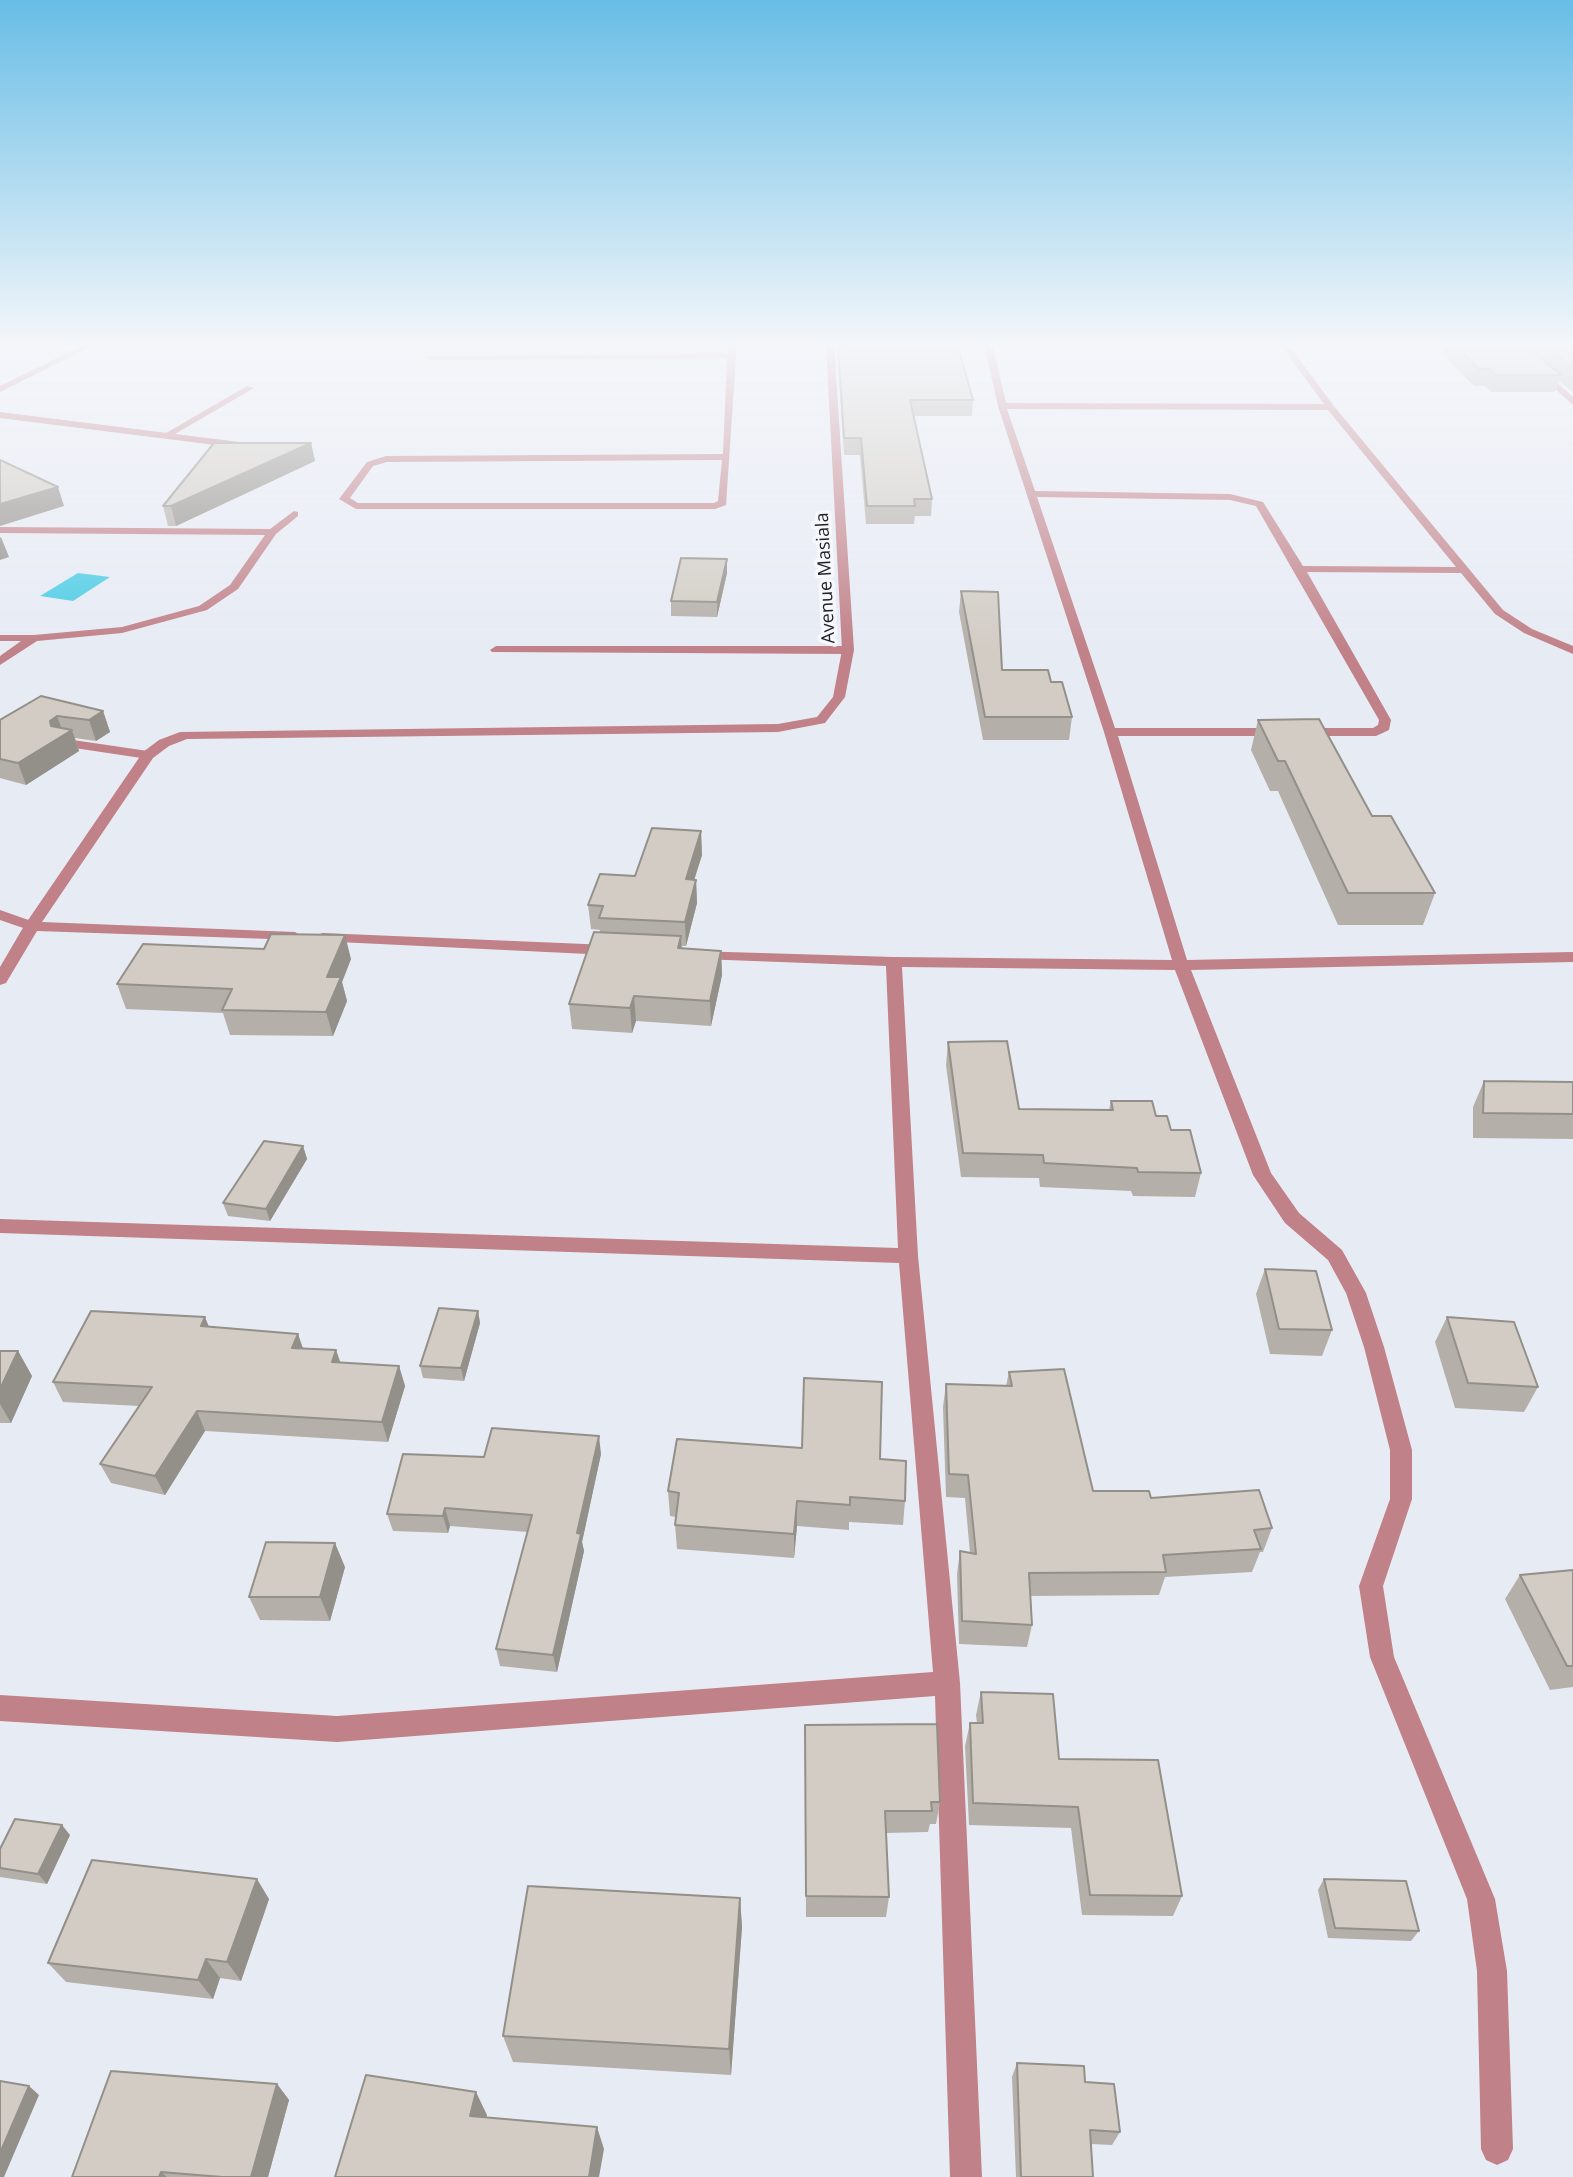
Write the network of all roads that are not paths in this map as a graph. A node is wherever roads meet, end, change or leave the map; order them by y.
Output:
1 (243, 446) edge
2 (728, 446) edge
3 (836, 446) edge
4 (1015, 446) edge
5 (1362, 446) edge
6 (254, 447) edge
7 (727, 457) junction
8 (1030, 494) junction
9 (294, 514) dead end
10 (0, 530) edge
11 (272, 532) junction
12 (1300, 569) junction
13 (1464, 570) junction
14 (0, 638) edge
15 (34, 638) junction
16 (496, 650) dead end
17 (848, 650) junction
18 (1573, 650) edge
19 (0, 661) edge
20 (1110, 732) junction
21 (66, 743) edge
22 (148, 755) junction
23 (0, 915) edge
24 (32, 926) junction
25 (630, 951) edge
26 (686, 953) edge
27 (1573, 957) edge
28 (894, 962) junction
29 (1181, 965) junction
30 (0, 980) edge
31 (0, 1226) edge
32 (908, 1256) junction
33 (947, 1683) junction
34 (0, 1708) edge
35 (1497, 2149) dead end
36 (966, 2177) edge

1 - 6 street
2 - 7 street
3 - 17 street, Avenue Masiala
4 - 8 street
5 - 13 street
7 - 7 street
8 - 12 street
8 - 20 street
9 - 11 street
10 - 11 street
11 - 15 street
12 - 13 street
12 - 20 street
13 - 18 street
14 - 15 street
15 - 19 street
16 - 17 street
17 - 22 street, Avenue Masiala
20 - 29 street
21 - 22 street
22 - 24 street
23 - 24 street
24 - 25 street
24 - 30 street
26 - 28 street
27 - 29 street
28 - 29 street
28 - 32 street
29 - 35 street
31 - 32 street
32 - 33 street
33 - 34 street
33 - 36 street

